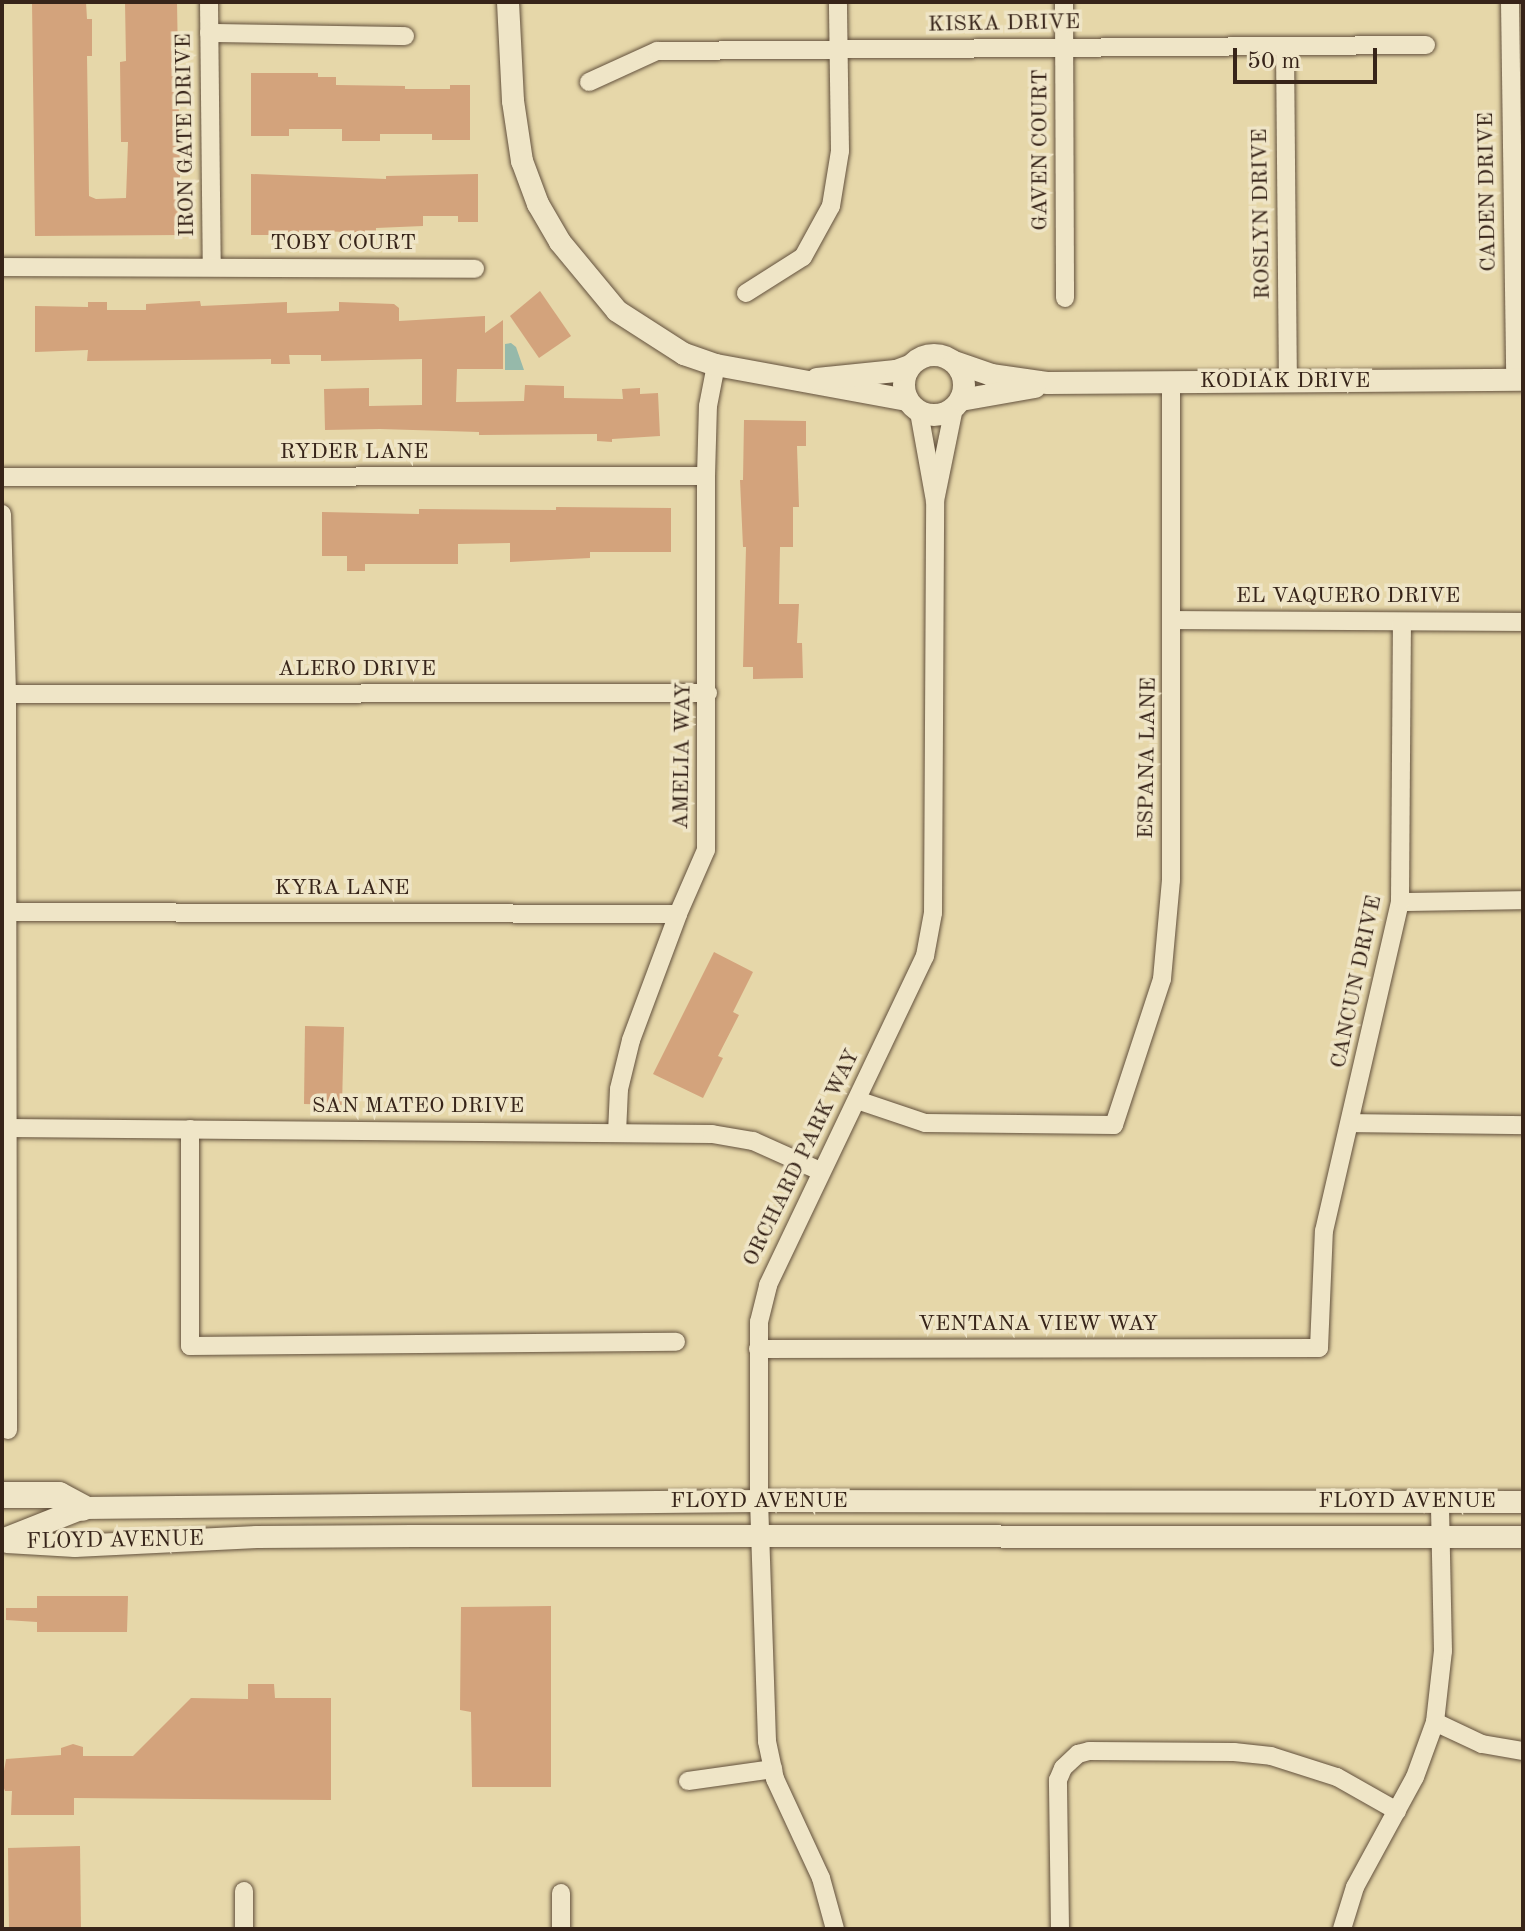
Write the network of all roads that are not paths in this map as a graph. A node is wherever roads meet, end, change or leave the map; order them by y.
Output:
1 (209, 2) edge
2 (508, 2) edge
3 (838, 2) edge
4 (1064, 2) edge
5 (1510, 2) edge
6 (209, 33) junction
7 (405, 36) dead end
8 (1426, 45) dead end
9 (1285, 46) junction
10 (1065, 48) junction
11 (839, 50) junction
12 (589, 82) dead end
13 (2, 267) edge
14 (212, 267) junction
15 (475, 269) dead end
16 (746, 293) dead end
17 (1065, 298) dead end
18 (954, 362) junction
19 (716, 365) junction
20 (910, 366) junction
21 (1519, 380) edge
22 (808, 381) junction
23 (1171, 382) junction
24 (1288, 382) junction
25 (1048, 383) junction
26 (957, 404) junction
27 (913, 406) junction
28 (706, 476) junction
29 (2, 477) edge
30 (935, 501) junction
31 (2, 514) edge
32 (1173, 620) junction
33 (1402, 622) junction
34 (1523, 622) edge
35 (708, 693) junction
36 (7, 694) junction
37 (1523, 900) edge
38 (1400, 902) junction
39 (6, 912) junction
40 (678, 914) junction
41 (857, 1100) junction
42 (1352, 1123) junction
43 (1523, 1125) edge
44 (7, 1128) junction
45 (190, 1129) junction
46 (617, 1133) junction
47 (820, 1171) junction
48 (676, 1342) dead end
49 (1319, 1348) joint
50 (758, 1349) junction
51 (8, 1430) dead end
52 (2, 1495) edge
53 (759, 1501) junction
54 (1440, 1502) junction
55 (1523, 1502) edge
56 (83, 1508) junction
57 (760, 1537) junction
58 (1440, 1537) junction
59 (1523, 1537) edge
60 (2, 1541) edge
61 (1435, 1722) junction
62 (1523, 1751) edge
63 (773, 1769) junction
64 (688, 1781) dead end
65 (1397, 1811) junction
66 (244, 1891) dead end
67 (561, 1893) dead end
68 (244, 1929) edge
69 (561, 1929) edge
70 (835, 1929) edge
71 (1060, 1929) edge
72 (1342, 1929) edge

1 - 6 street, IRON GATE DRIVE
2 - 19 street
3 - 11 street
4 - 10 street, GAVEN COURT
5 - 21 street, CADEN DRIVE
6 - 7 street
6 - 14 street, IRON GATE DRIVE
8 - 9 street, KISKA DRIVE
9 - 10 street, KISKA DRIVE
9 - 24 street, ROSLYN DRIVE
10 - 11 street, KISKA DRIVE
10 - 17 street, GAVEN COURT
11 - 12 street, KISKA DRIVE
11 - 16 street
13 - 14 street, TOBY COURT
14 - 15 street, TOBY COURT
18 - 20 street
18 - 25 street, KODIAK DRIVE
18 - 26 street
19 - 22 street
19 - 28 street, AMELIA WAY
20 - 22 street
20 - 27 street
21 - 24 street, KODIAK DRIVE
22 - 27 street
23 - 24 street, KODIAK DRIVE
23 - 25 street, KODIAK DRIVE
23 - 32 street, ESPANA LANE
25 - 26 street, KODIAK DRIVE
26 - 27 street
26 - 30 street, ORCHARD PARK WAY
27 - 30 street, ORCHARD PARK WAY
28 - 29 street, RYDER LANE
28 - 35 street, AMELIA WAY
30 - 41 street, ORCHARD PARK WAY
31 - 36 street
32 - 33 street, EL VAQUERO DRIVE
32 - 41 street, ESPANA LANE
33 - 34 street, EL VAQUERO DRIVE
33 - 38 street, CANCUN DRIVE
35 - 36 street, ALERO DRIVE
35 - 40 street, AMELIA WAY
36 - 39 street
37 - 38 street
38 - 42 street, CANCUN DRIVE
39 - 40 street, KYRA LANE
39 - 44 street
40 - 46 street, AMELIA WAY
41 - 47 street, ORCHARD PARK WAY
42 - 43 street
42 - 49 street, CANCUN DRIVE
44 - 45 street, SAN MATEO DRIVE
44 - 51 street
45 - 46 street, SAN MATEO DRIVE
45 - 48 street
46 - 47 street, SAN MATEO DRIVE
47 - 50 street, ORCHARD PARK WAY
49 - 50 street, VENTANA VIEW WAY
50 - 53 street, ORCHARD PARK WAY
52 - 56 main road
53 - 54 street, FLOYD AVENUE
53 - 56 street, FLOYD AVENUE
53 - 57 street, ORCHARD PARK WAY
54 - 55 street, FLOYD AVENUE
54 - 58 street
56 - 60 street, FLOYD AVENUE
57 - 58 street, FLOYD AVENUE
57 - 60 street, FLOYD AVENUE
57 - 63 street, ORCHARD PARK WAY
58 - 59 street, FLOYD AVENUE
58 - 61 street
61 - 62 street
61 - 65 street
63 - 64 street
63 - 70 street, ORCHARD PARK WAY
65 - 71 street
65 - 72 street
66 - 68 street
67 - 69 street

